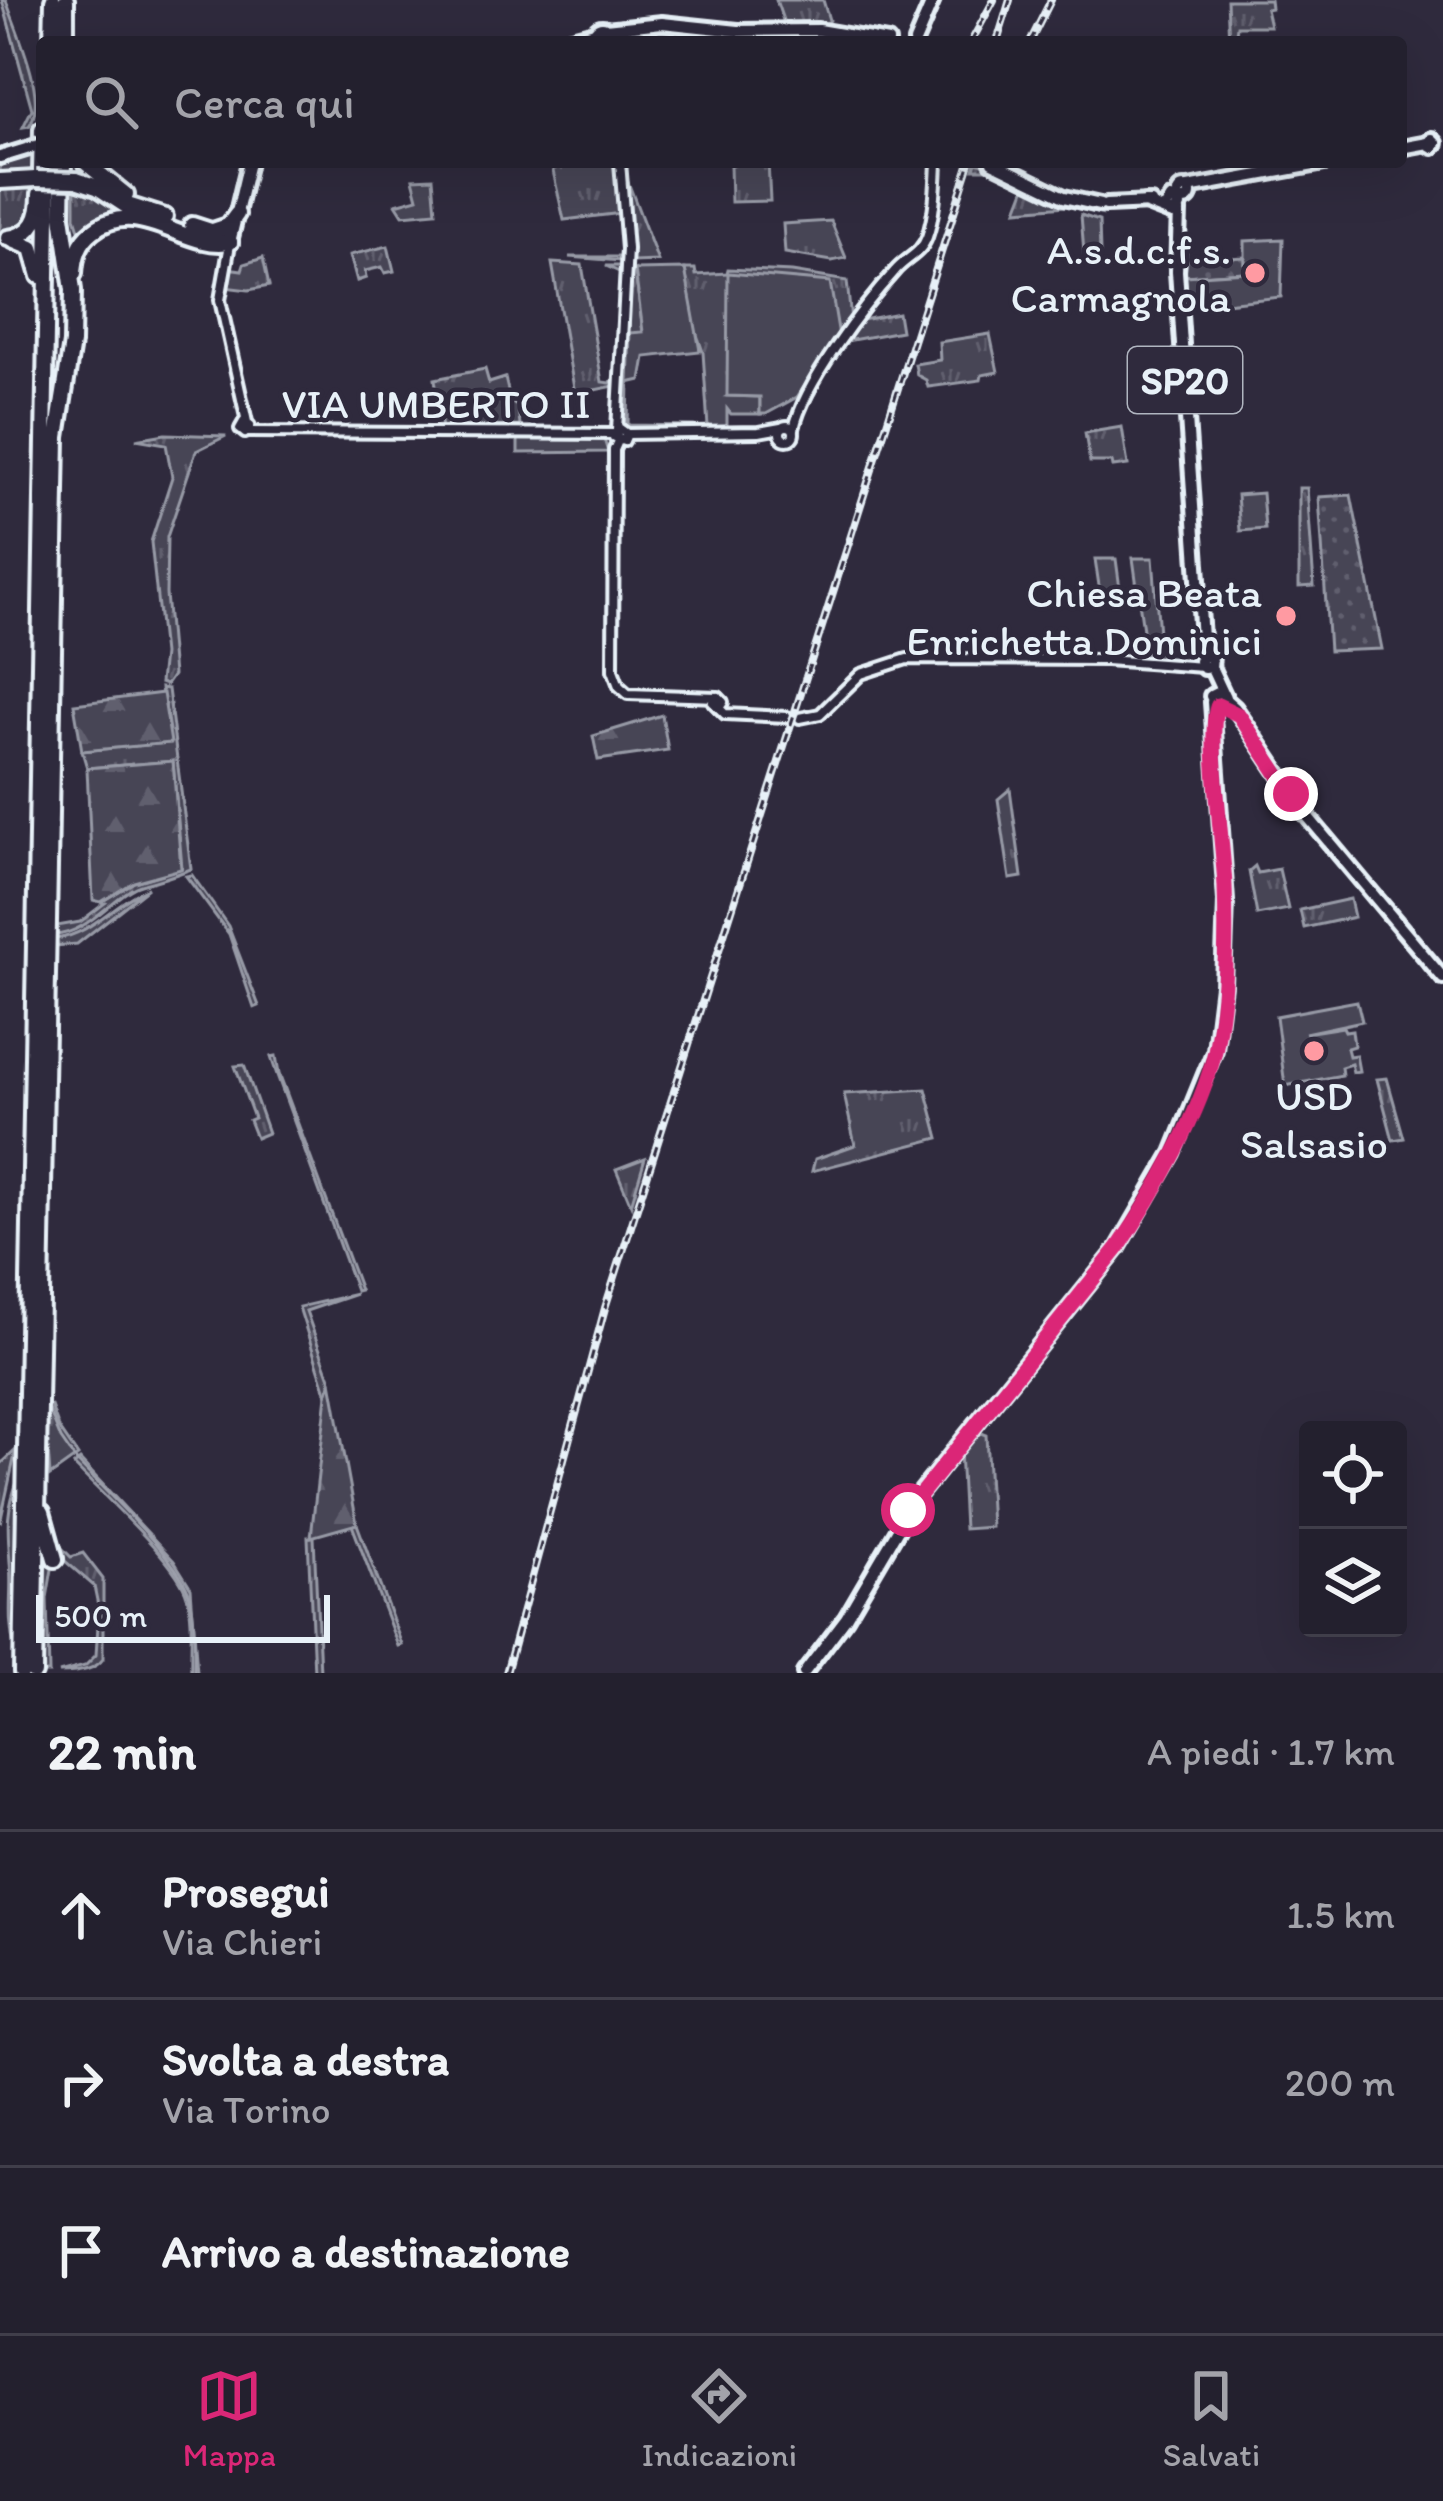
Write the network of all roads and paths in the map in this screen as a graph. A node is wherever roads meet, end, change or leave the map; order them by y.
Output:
1 (52, 0) edge
2 (66, 0) edge
3 (933, 0) edge
4 (845, 34) junction
5 (52, 36) edge
6 (66, 36) edge
7 (605, 36) edge
8 (852, 36) edge
9 (856, 36) edge
10 (914, 36) edge
11 (36, 146) edge
12 (0, 157) edge
13 (40, 168) edge
14 (50, 168) edge
15 (63, 168) edge
16 (92, 168) edge
17 (248, 168) edge
18 (621, 168) edge
19 (937, 168) edge
20 (1006, 168) edge
21 (1298, 168) edge
22 (0, 181) edge
23 (1177, 202) junction
24 (237, 214) junction
25 (150, 216) junction
26 (4, 237) edge
27 (212, 237) junction
28 (229, 250) junction
29 (73, 290) junction
30 (45, 298) junction
31 (620, 433) junction
32 (1205, 662) junction
33 (1218, 699) junction
34 (787, 717) dead end
35 (800, 718) dead end
36 (1443, 978) edge
37 (37, 1448) junction
38 (55, 1559) dead end
39 (22, 1673) edge
40 (34, 1673) edge
41 (804, 1673) edge

1 - 5 highway
2 - 6 highway
3 - 10 main road
4 - 7 main road
4 - 8 main road
4 - 9 main road
11 - 12 main road
13 - 26 highway
14 - 30 highway
15 - 29 highway
16 - 25 highway
17 - 24 main road
18 - 31 street
19 - 31 street, VIA UMBERTO II
20 - 23 main road
21 - 23 main road
22 - 25 highway, bridge
23 - 32 main road, SP20
24 - 27 highway
24 - 28 main road
25 - 27 highway
25 - 29 highway
26 - 30 highway
27 - 28 highway
28 - 31 street, VIA UMBERTO II
29 - 37 highway
30 - 39 highway
31 - 34 street
32 - 33 main road
32 - 35 street
33 - 36 main road
33 - 41 main road
37 - 38 highway
37 - 40 highway

